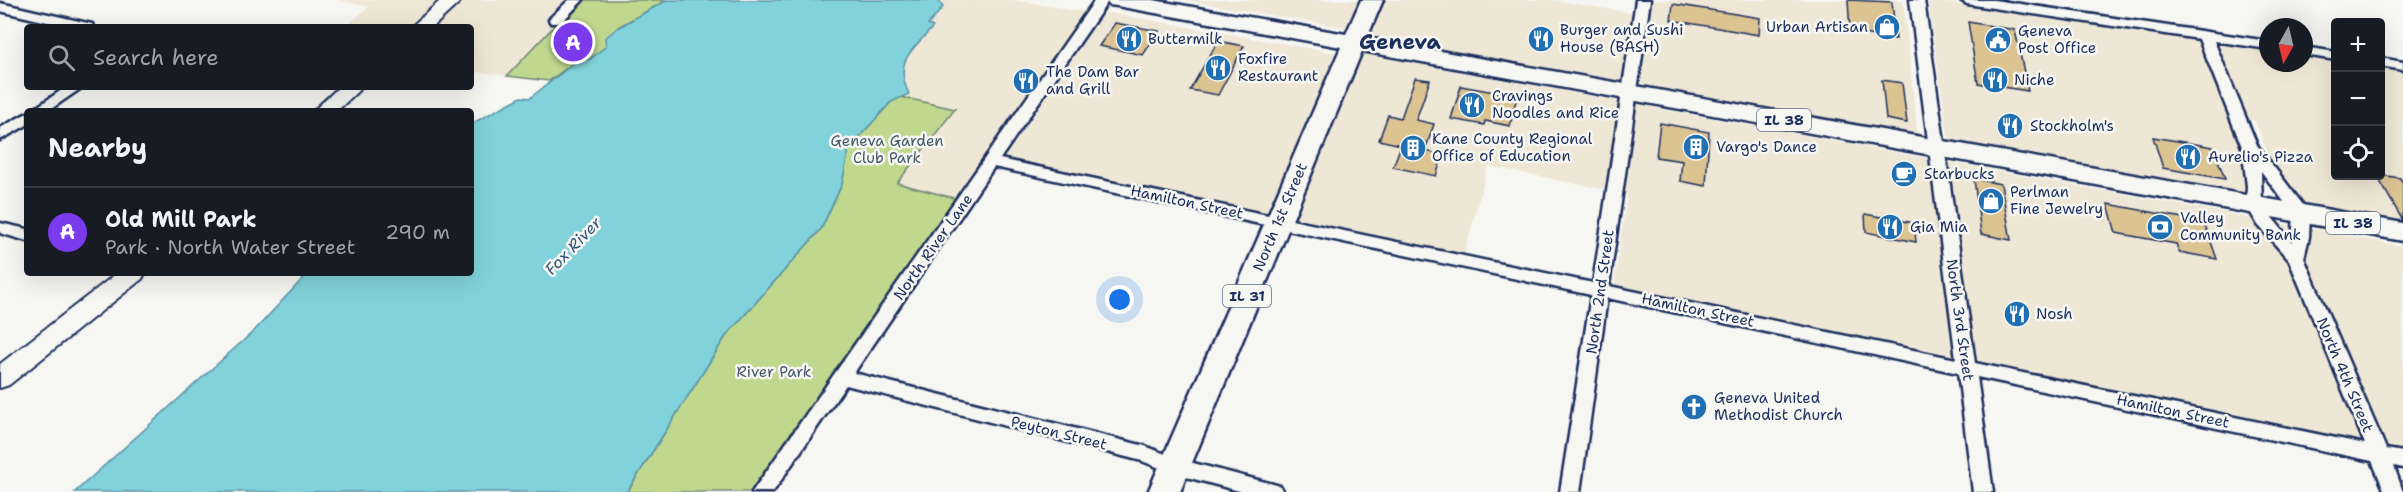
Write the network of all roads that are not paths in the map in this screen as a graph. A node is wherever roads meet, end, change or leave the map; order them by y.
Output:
1 (452, 0) edge
2 (576, 0) edge
3 (1102, 0) edge
4 (1117, 0) edge
5 (1372, 0) edge
6 (1643, 0) edge
7 (1917, 0) edge
8 (1967, 0) edge
9 (0, 7) edge
10 (556, 20) dead end
11 (74, 24) edge
12 (424, 24) edge
13 (2205, 36) junction
14 (1354, 42) junction
15 (2259, 44) edge
16 (2313, 52) edge
17 (2331, 55) edge
18 (2385, 63) edge
19 (2403, 66) edge
20 (71, 90) edge
21 (348, 90) edge
22 (1629, 92) junction
23 (43, 108) edge
24 (328, 108) edge
25 (24, 120) edge
26 (0, 135) edge
27 (1939, 147) junction
28 (2250, 147) junction
29 (992, 162) junction
30 (2254, 206) junction
31 (2302, 214) junction
32 (1278, 221) junction
33 (0, 228) edge
34 (2403, 232) edge
35 (24, 234) edge
36 (2296, 258) junction
37 (129, 276) edge
38 (1600, 289) junction
39 (1967, 368) junction
40 (843, 377) junction
41 (0, 378) edge
42 (2379, 455) junction
43 (2403, 460) edge
44 (1175, 466) junction
45 (762, 492) edge
46 (1164, 492) edge
47 (1273, 492) edge
48 (1570, 492) edge
49 (1983, 492) edge
50 (2395, 492) edge

1 - 12 main road
2 - 10 street
3 - 29 street, North River Lane
4 - 14 main road, IL 38
5 - 14 main road, IL 31
6 - 22 street, North 2nd Street
7 - 27 street, North 3rd Street
8 - 13 street
9 - 11 street
13 - 15 street
13 - 28 street
14 - 22 main road, IL 38
14 - 32 main road, North 1st Street / IL 31
16 - 17 street
18 - 19 street
20 - 23 street
21 - 24 main road
22 - 27 main road, IL 38
22 - 38 street, North 2nd Street
25 - 26 street
27 - 30 main road, IL 38
27 - 39 street, North 3rd Street
28 - 30 street
28 - 31 street
29 - 32 street, Hamilton Street
29 - 40 street, North River Lane
30 - 31 main road, IL 38
30 - 36 street, North 4th Street
31 - 34 main road, IL 38
31 - 36 street
32 - 38 street, Hamilton Street
32 - 44 main road, North 1st Street / IL 31
33 - 35 street
36 - 42 street, North 4th Street
37 - 41 main road
38 - 39 street, Hamilton Street
38 - 48 street, North 2nd Street
39 - 42 street, Hamilton Street
39 - 49 street, North 3rd Street
40 - 44 street, Peyton Street
40 - 45 street, North River Lane
42 - 43 street, Hamilton Street
42 - 50 street, North 4th Street
44 - 46 main road, North 1st Street / IL 31
44 - 47 street, Peyton Street

